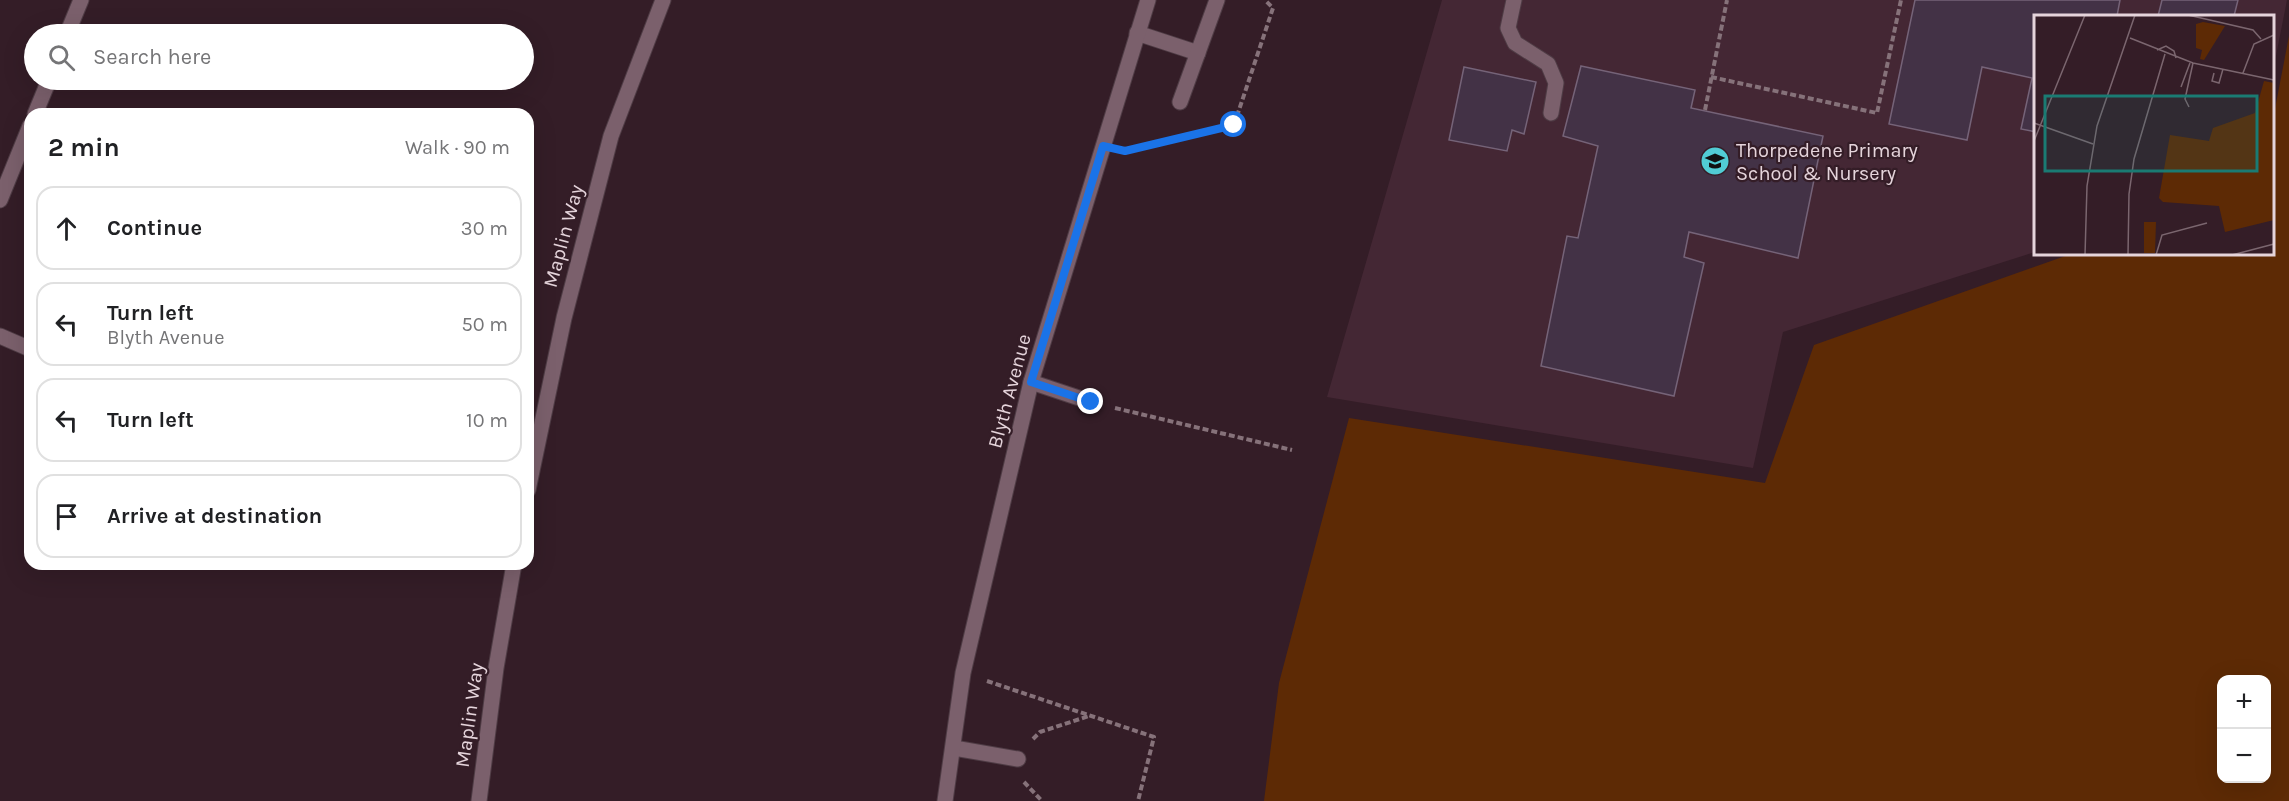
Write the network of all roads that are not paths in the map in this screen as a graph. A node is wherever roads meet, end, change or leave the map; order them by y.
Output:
1 (81, 0) edge
2 (663, 0) edge
3 (1148, 0) edge
4 (1217, 0) edge
5 (1514, 0) edge
6 (71, 24) edge
7 (1137, 33) junction
8 (1198, 53) junction
9 (45, 90) edge
10 (1180, 102) dead end
11 (37, 108) edge
12 (1551, 113) dead end
13 (24, 141) edge
14 (0, 200) edge
15 (0, 336) edge
16 (24, 346) edge
17 (1031, 382) junction
18 (1091, 402) road end
19 (534, 461) edge
20 (513, 570) edge
21 (954, 748) junction
22 (1018, 759) dead end
23 (479, 801) edge
24 (945, 801) edge

1 - 6 street
2 - 19 street, Maplin Way
3 - 7 street, Blyth Avenue
4 - 8 street
5 - 12 street
7 - 8 street
7 - 17 street, Blyth Avenue
8 - 10 street
9 - 11 street
13 - 14 street
15 - 16 street
17 - 18 street
17 - 21 street, Blyth Avenue
20 - 23 street, Maplin Way
21 - 22 street
21 - 24 street, Blyth Avenue

